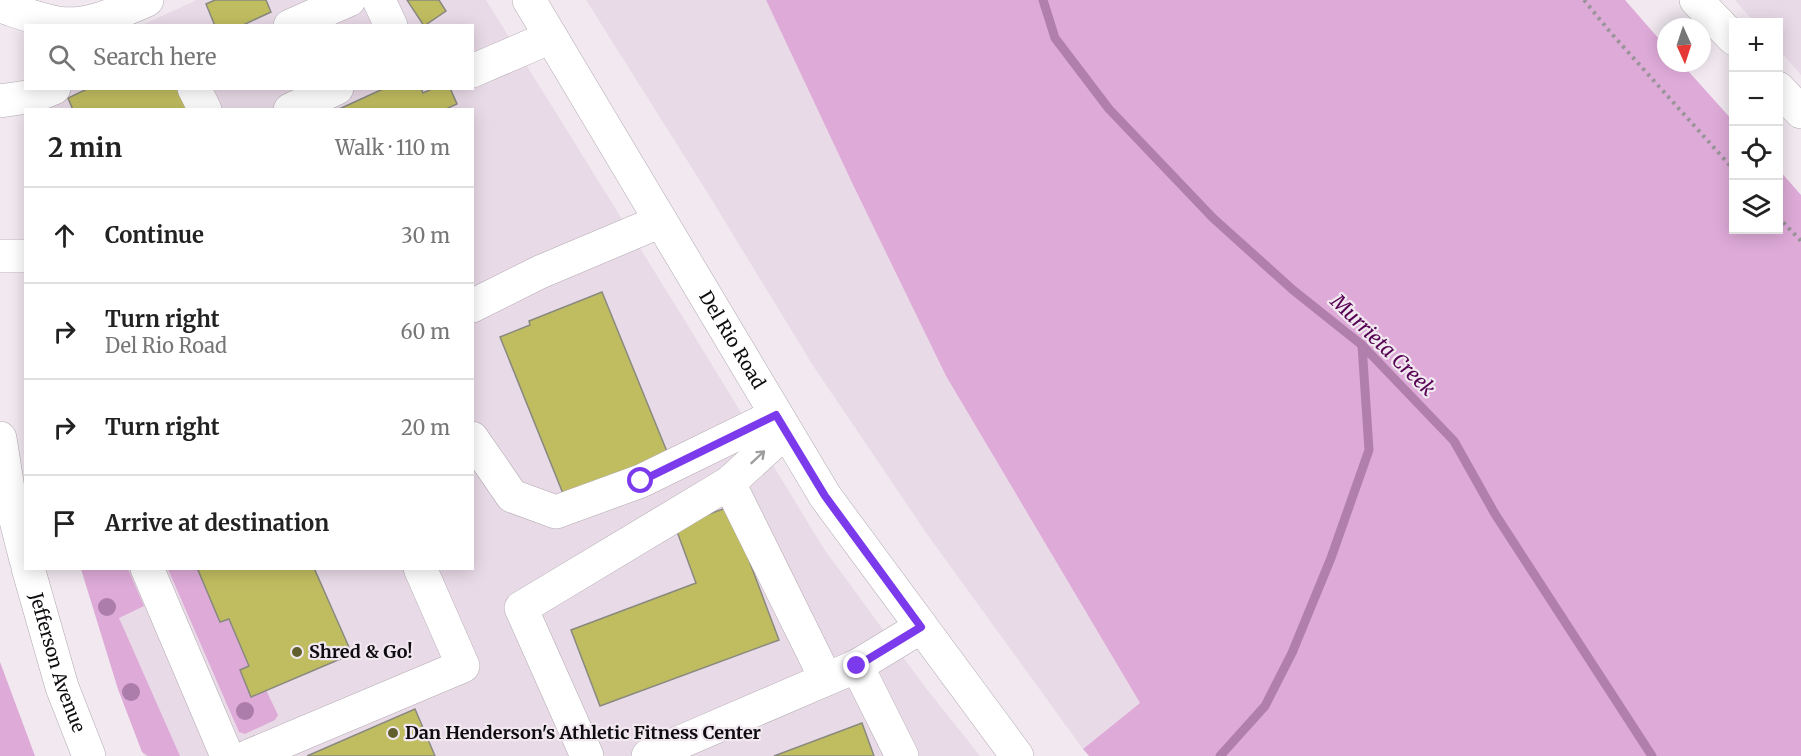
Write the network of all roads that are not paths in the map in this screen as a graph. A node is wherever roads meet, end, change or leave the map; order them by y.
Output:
1 (147, 0) edge
2 (349, 0) edge
3 (379, 0) edge
4 (530, 0) edge
5 (1696, 0) edge
6 (0, 6) edge
7 (295, 24) edge
8 (390, 24) edge
9 (1729, 34) edge
10 (551, 37) junction
11 (474, 70) edge
12 (195, 90) edge
13 (333, 90) edge
14 (1783, 92) edge
15 (50, 97) edge
16 (0, 101) edge
17 (204, 108) edge
18 (294, 108) edge
19 (1801, 112) edge
20 (661, 221) junction
21 (0, 256) edge
22 (24, 256) edge
23 (474, 305) edge
24 (781, 423) junction
25 (0, 438) edge
26 (474, 441) edge
27 (729, 483) junction
28 (19, 507) edge
29 (24, 545) edge
30 (29, 570) edge
31 (148, 570) edge
32 (421, 570) edge
33 (921, 627) junction
34 (857, 666) junction
35 (826, 679) junction
36 (89, 756) edge
37 (226, 756) edge
38 (249, 756) edge
39 (587, 756) edge
40 (648, 756) edge
41 (902, 756) edge
42 (1017, 756) edge

1 - 6 street
2 - 7 street
3 - 8 street
4 - 10 street, Del Rio Road
5 - 9 street
10 - 11 street
10 - 20 street, Del Rio Road
12 - 17 street
13 - 18 street
14 - 19 street
15 - 16 street
20 - 23 street
20 - 24 street, Del Rio Road
21 - 22 street
24 - 26 street
27 -> 24 street
24 - 33 street, Del Rio Road
25 - 28 street
27 - 35 street
27 - 39 street
28 - 29 street
30 - 36 street, Jefferson Avenue
31 - 37 street
32 - 38 street
33 - 34 street
33 - 42 street, Del Rio Road
34 - 35 street
34 - 41 street
35 - 40 street

